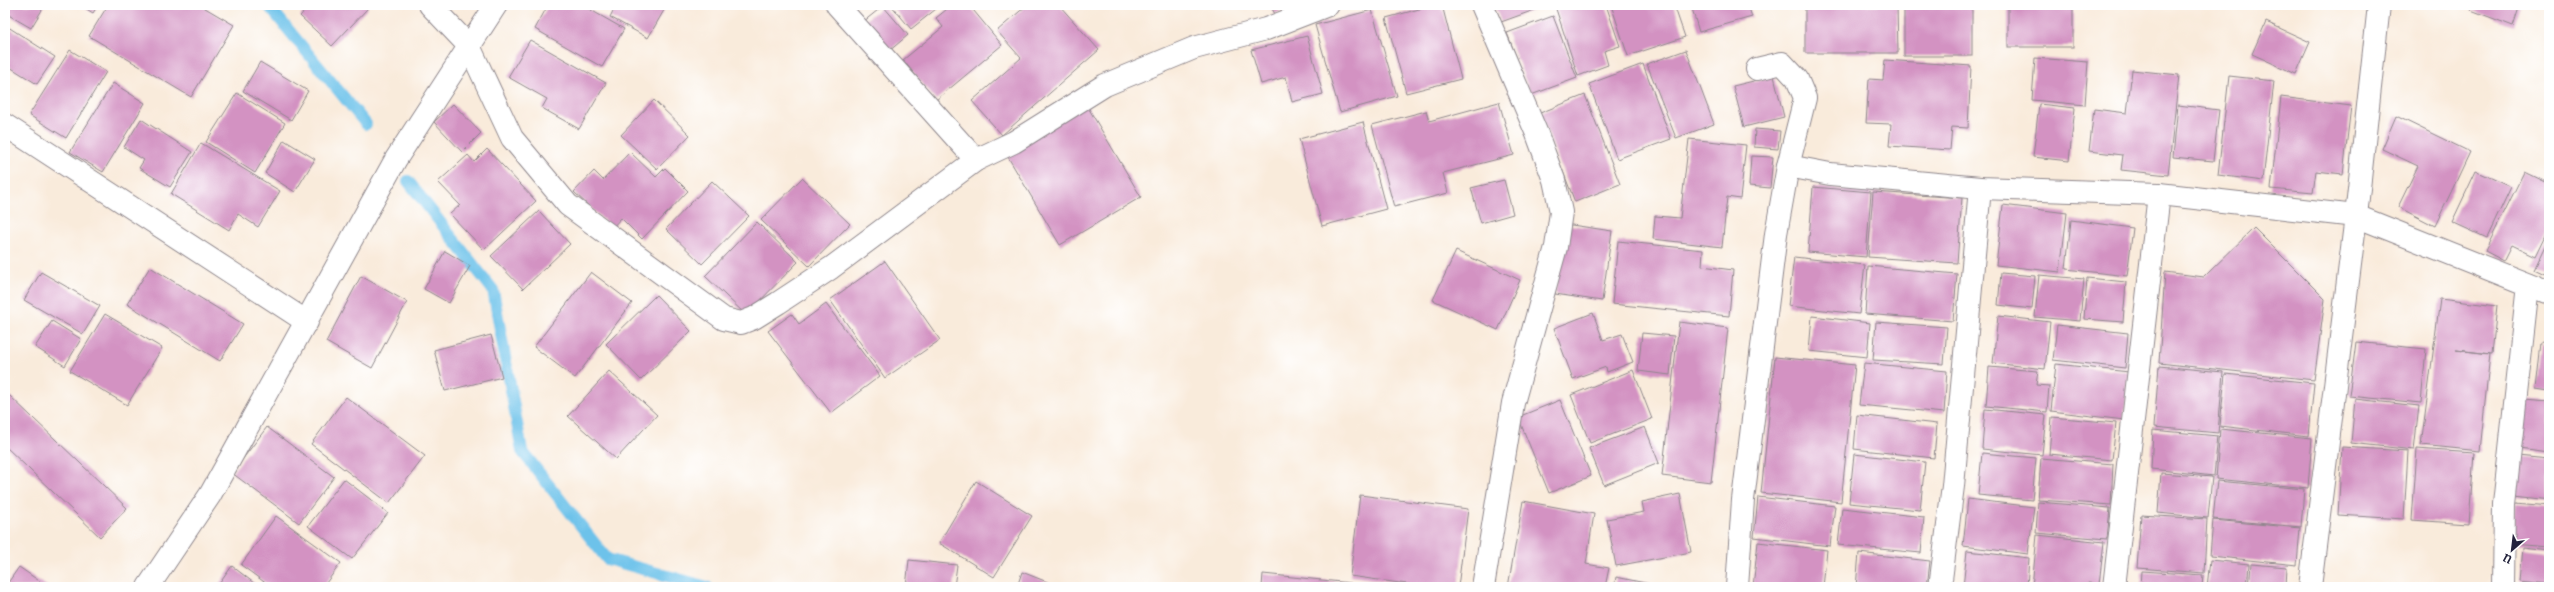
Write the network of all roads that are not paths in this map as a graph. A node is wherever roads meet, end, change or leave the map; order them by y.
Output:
1 (430, 5) edge
2 (496, 5) edge
3 (837, 5) edge
4 (1328, 5) edge
5 (1482, 5) edge
6 (2379, 5) edge
7 (469, 46) junction
8 (1757, 69) dead end
9 (5, 126) edge
10 (976, 160) junction
11 (1788, 166) junction
12 (1980, 188) junction
13 (2159, 194) junction
14 (2356, 216) junction
15 (2528, 285) junction
16 (2549, 293) edge
17 (306, 322) junction
18 (148, 587) edge
19 (1483, 587) edge
20 (1737, 587) edge
21 (1940, 587) edge
22 (2114, 587) edge
23 (2310, 587) edge
24 (2503, 587) edge

1 - 7 street
2 - 7 street
3 - 10 street
4 - 10 street
5 - 19 street
6 - 14 street
7 - 10 street
7 - 17 street
8 - 11 street
9 - 17 street
11 - 12 street
11 - 20 street
12 - 13 street
12 - 21 street
13 - 14 street
13 - 22 street
14 - 15 street
14 - 23 street
15 - 16 street
15 - 24 street
17 - 18 street

